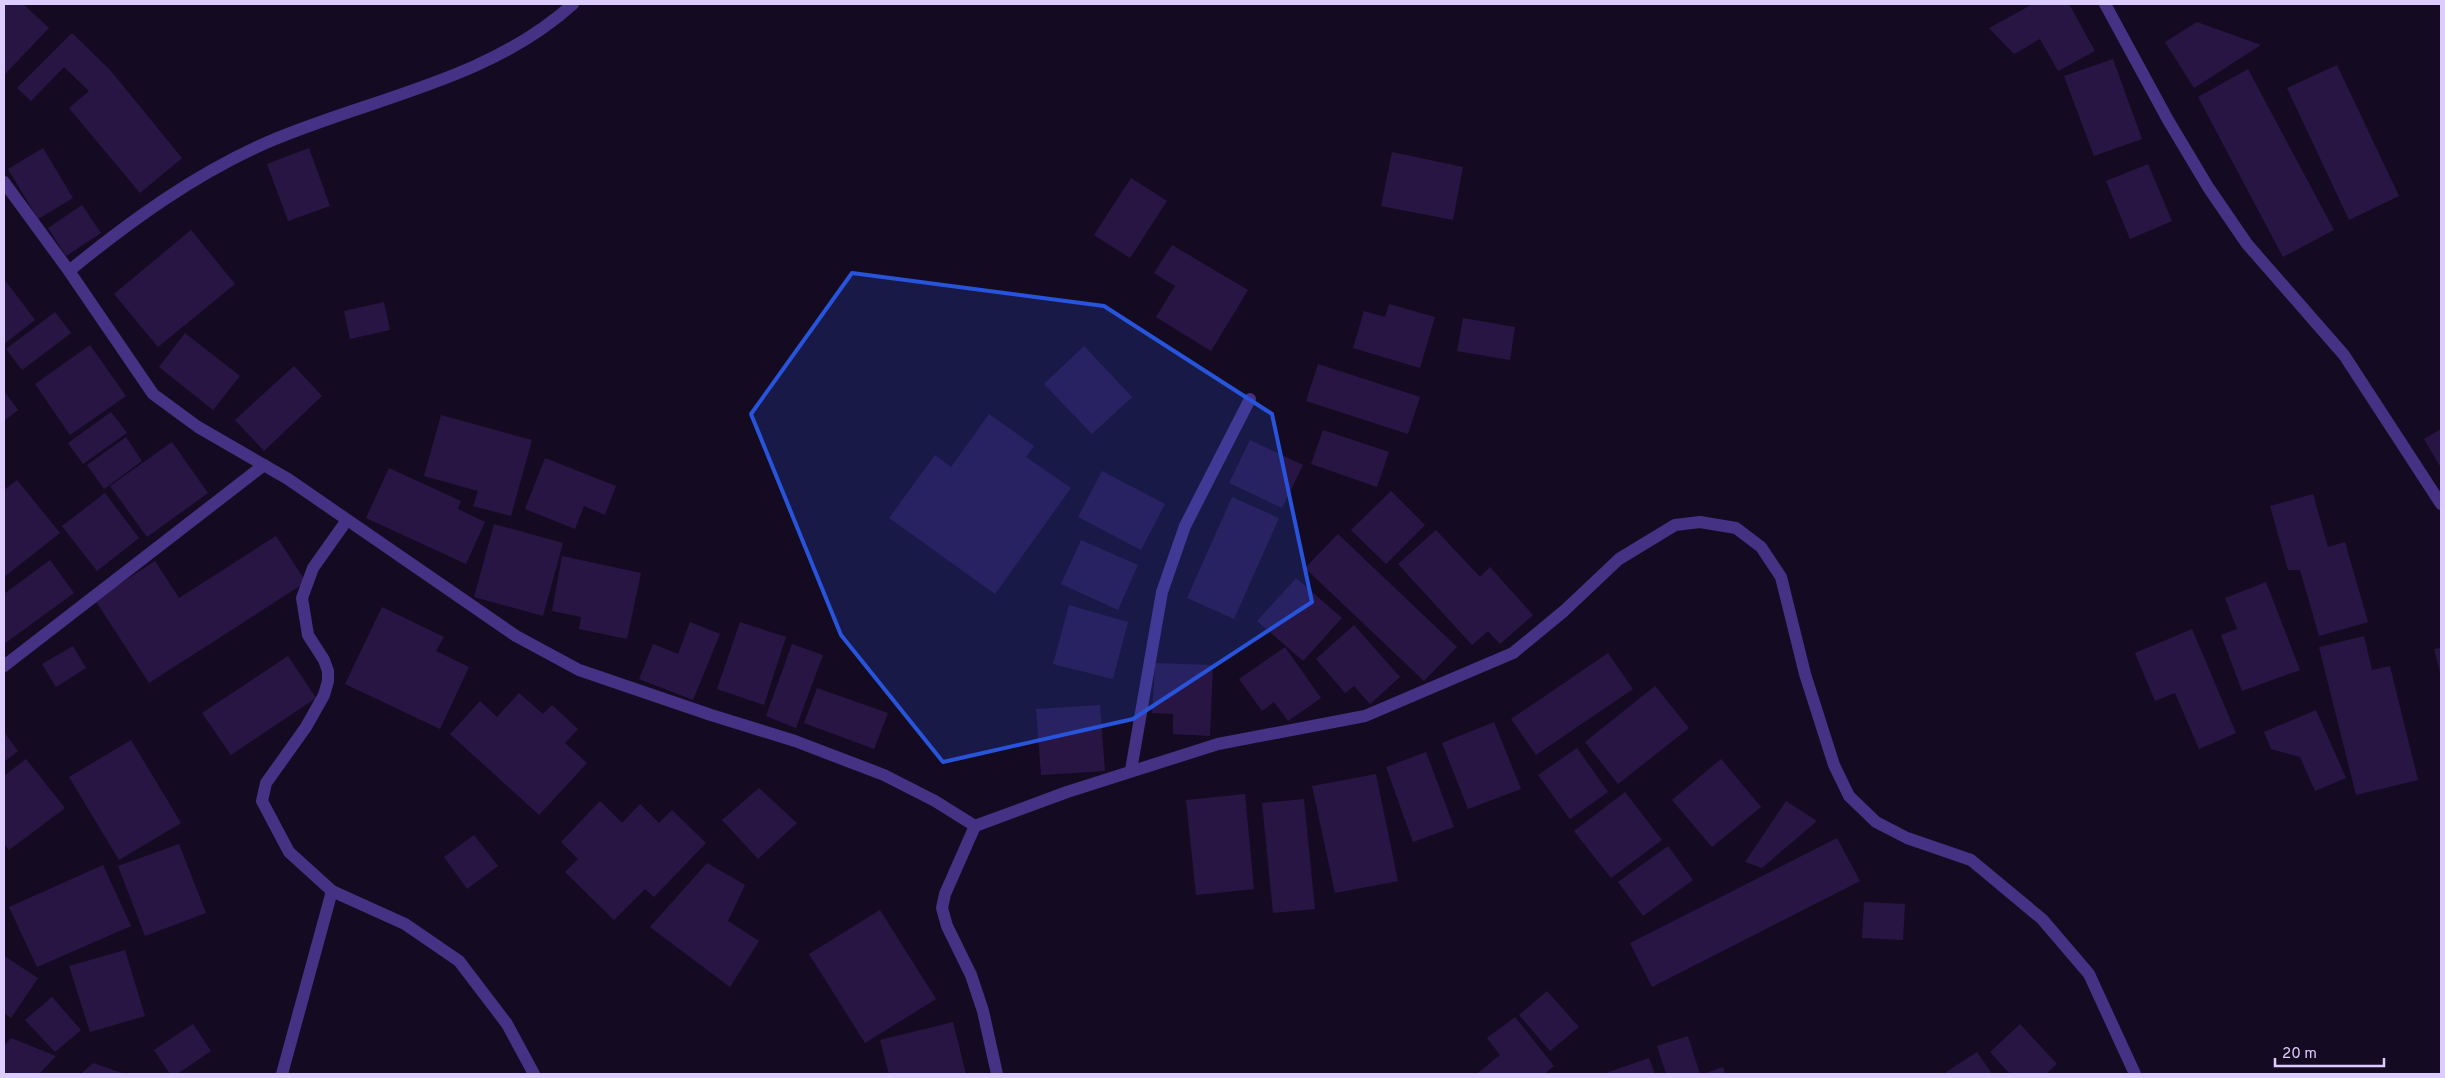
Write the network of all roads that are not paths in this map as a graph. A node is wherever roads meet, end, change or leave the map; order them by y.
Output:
1 (573, 4) edge
2 (2105, 4) edge
3 (4, 182) edge
4 (69, 270) junction
5 (1250, 399) dead end
6 (264, 465) junction
7 (2441, 504) edge
8 (347, 520) junction
9 (4, 666) edge
10 (1131, 770) junction
11 (975, 826) junction
12 (332, 891) junction
13 (282, 1074) edge
14 (534, 1074) edge
15 (997, 1074) edge
16 (2135, 1074) edge

1 - 4 street
2 - 7 street
3 - 4 street
4 - 6 street
5 - 10 street
6 - 8 street
6 - 9 street
8 - 11 street
8 - 12 street
10 - 11 street
10 - 16 street
11 - 15 street
12 - 13 street
12 - 14 street

